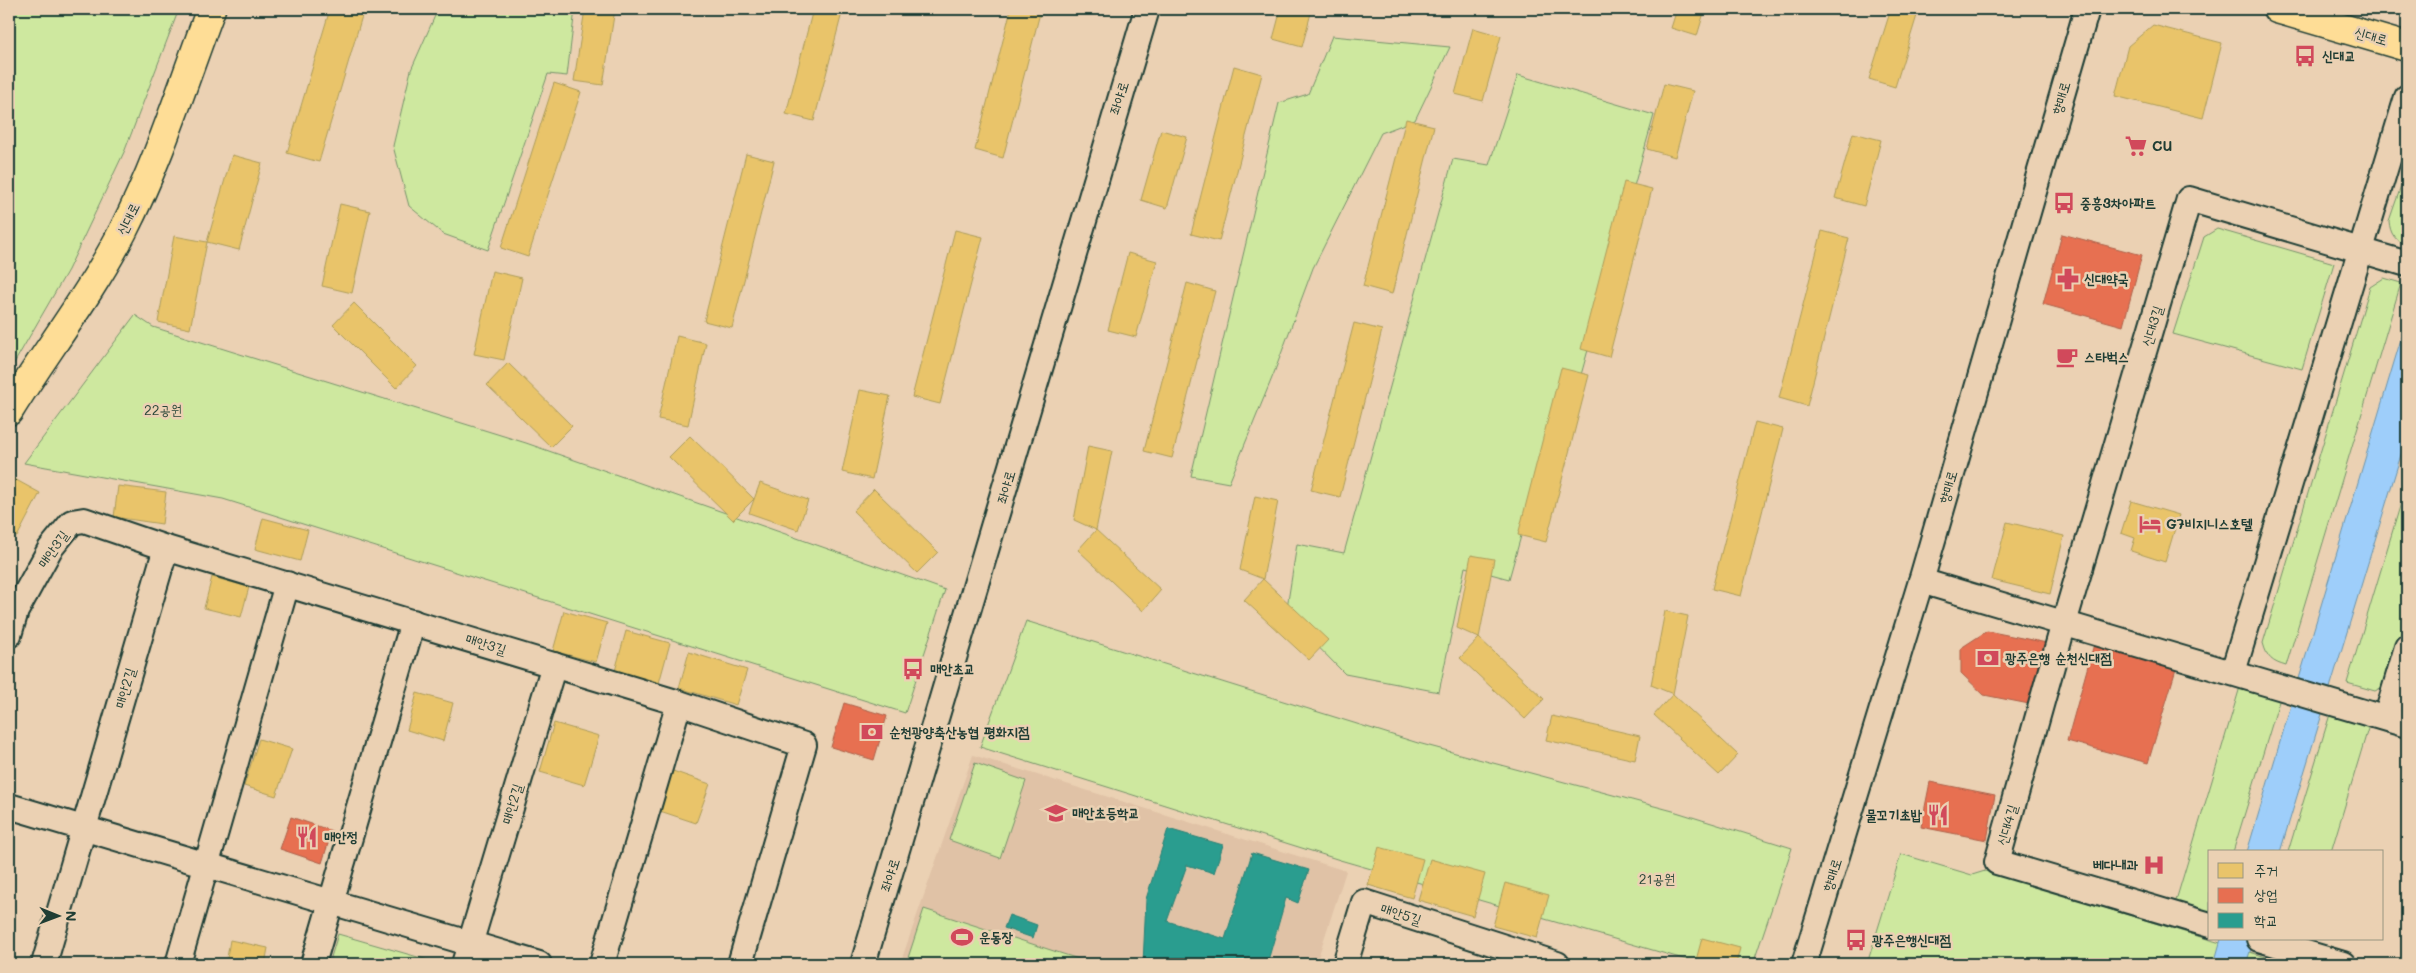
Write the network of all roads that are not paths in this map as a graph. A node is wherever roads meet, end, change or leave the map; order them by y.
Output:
1 (211, 9) edge
2 (1146, 9) edge
3 (2087, 9) edge
4 (2277, 9) edge
5 (2407, 47) edge
6 (2407, 97) edge
7 (2360, 250) junction
8 (2404, 263) edge
9 (9, 411) edge
10 (166, 548) junction
11 (1921, 581) junction
12 (287, 584) junction
13 (413, 622) junction
14 (2064, 623) junction
15 (9, 635) edge
16 (2407, 647) edge
17 (554, 665) junction
18 (2233, 672) junction
19 (679, 703) junction
20 (2396, 722) edge
21 (9, 806) edge
22 (84, 828) junction
23 (207, 865) junction
24 (332, 902) junction
25 (2200, 923) edge
26 (2268, 942) edge
27 (467, 954) edge
28 (1496, 955) edge
29 (44, 964) edge
30 (178, 964) edge
31 (314, 964) edge
32 (539, 964) edge
33 (602, 964) edge
34 (740, 964) edge
35 (863, 964) edge
36 (1345, 964) edge
37 (1557, 964) edge
38 (1804, 964) edge
39 (2343, 964) edge

1 - 9 main road, 신대로
2 - 35 street, 좌야로
3 - 11 street, 향매로
4 - 5 main road, 신대로
6 - 7 street
7 - 8 street, 신대3길
7 - 14 street, 신대3길
7 - 18 street
10 - 12 street, 매안3길
10 - 15 street, 매안3길
10 - 22 street, 매안2길
11 - 14 street
11 - 38 street, 향매로
12 - 13 street, 매안3길
12 - 23 street
13 - 17 street, 매안3길
13 - 24 street
14 - 18 street
14 - 25 street, 신대4길
16 - 20 street
17 - 19 street, 매안3길
17 - 27 street, 매안2길
18 - 20 street
19 - 33 street
19 - 34 street, 매안3길
21 - 22 street
22 - 23 street
22 - 29 street, 매안2길
23 - 24 street
23 - 30 street
24 - 27 street
24 - 31 street
26 - 39 street
27 - 32 street
28 - 36 street, 매안5길
28 - 37 street, 매안5길

